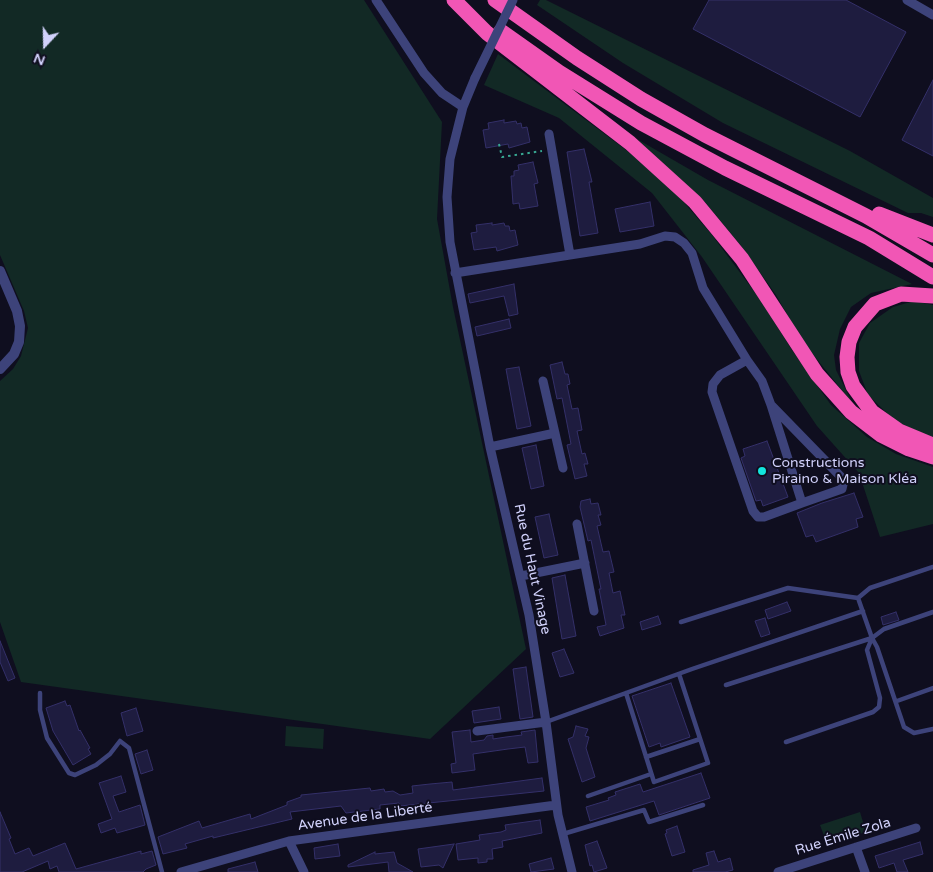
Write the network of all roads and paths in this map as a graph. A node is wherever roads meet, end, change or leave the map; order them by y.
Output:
1 (376, 0) edge
2 (454, 0) edge
3 (460, 0) edge
4 (495, 0) edge
5 (513, 0) edge
6 (907, 0) edge
7 (933, 15) edge
8 (463, 107) junction
9 (549, 134) dead end
10 (499, 144) dead end
11 (552, 148) junction
12 (805, 186) junction
13 (933, 235) edge
14 (570, 255) junction
15 (933, 255) edge
16 (0, 271) edge
17 (455, 273) junction
18 (933, 277) edge
19 (933, 296) edge
20 (747, 360) junction
21 (0, 369) edge
22 (543, 381) dead end
23 (771, 405) junction
24 (554, 433) junction
25 (933, 446) edge
26 (490, 447) junction
27 (933, 457) edge
28 (563, 468) dead end
29 (802, 503) junction
30 (577, 524) dead end
31 (584, 563) junction
32 (933, 567) edge
33 (521, 576) junction
34 (858, 598) junction
35 (863, 611) junction
36 (594, 612) dead end
37 (933, 612) edge
38 (681, 622) dead end
39 (872, 638) junction
40 (679, 674) junction
41 (726, 685) dead end
42 (933, 688) edge
43 (40, 693) dead end
44 (626, 693) junction
45 (897, 701) junction
46 (546, 722) junction
47 (933, 730) edge
48 (477, 731) dead end
49 (700, 739) junction
50 (786, 742) dead end
51 (646, 757) junction
52 (651, 774) junction
53 (588, 796) dead end
54 (556, 805) junction
55 (703, 805) dead end
56 (916, 828) dead end
57 (562, 835) junction
58 (289, 841) junction
59 (856, 847) junction
60 (162, 872) edge
61 (181, 872) edge
62 (304, 872) edge
63 (572, 872) edge
64 (778, 872) edge
65 (864, 872) edge

1 - 8 street
2 - 27 highway
3 - 18 highway
4 - 12 highway
5 - 8 street, Rue du Haut Vinage, bridge
6 - 7 street
8 - 17 street, Rue du Haut Vinage
9 - 11 street
10 - 11 path
11 - 14 street
12 - 13 highway
12 - 15 highway
14 - 17 street
14 - 20 street
16 - 21 street
17 - 26 street, Rue du Haut Vinage
19 - 25 highway
20 - 23 street
20 - 29 street
22 - 24 street
23 - 29 street
23 - 29 street
24 - 26 street
24 - 28 street
26 - 33 street, Rue du Haut Vinage
30 - 31 street
31 - 33 street
31 - 36 street
32 - 34 lane
33 - 46 street, Rue du Haut Vinage
34 - 35 lane
34 - 38 lane
35 - 39 lane
35 - 40 lane
37 - 39 lane
39 - 41 lane
39 - 45 lane
39 - 50 lane
40 - 44 lane
40 - 49 lane
42 - 45 lane
43 - 60 lane
44 - 46 lane
44 - 51 lane
45 - 47 lane
46 - 48 street
46 - 54 street, Rue du Haut Vinage
49 - 51 lane
49 - 52 lane
51 - 52 lane
52 - 53 lane
54 - 57 street, Rue du Haut Vinage
54 - 58 street, Avenue de la Liberté
55 - 57 lane
56 - 59 street, Rue Émile Zola
57 - 63 street, Rue du Haut Vinage
58 - 61 street, Avenue de la Liberté
58 - 62 street
59 - 64 street, Rue Émile Zola
59 - 65 street

